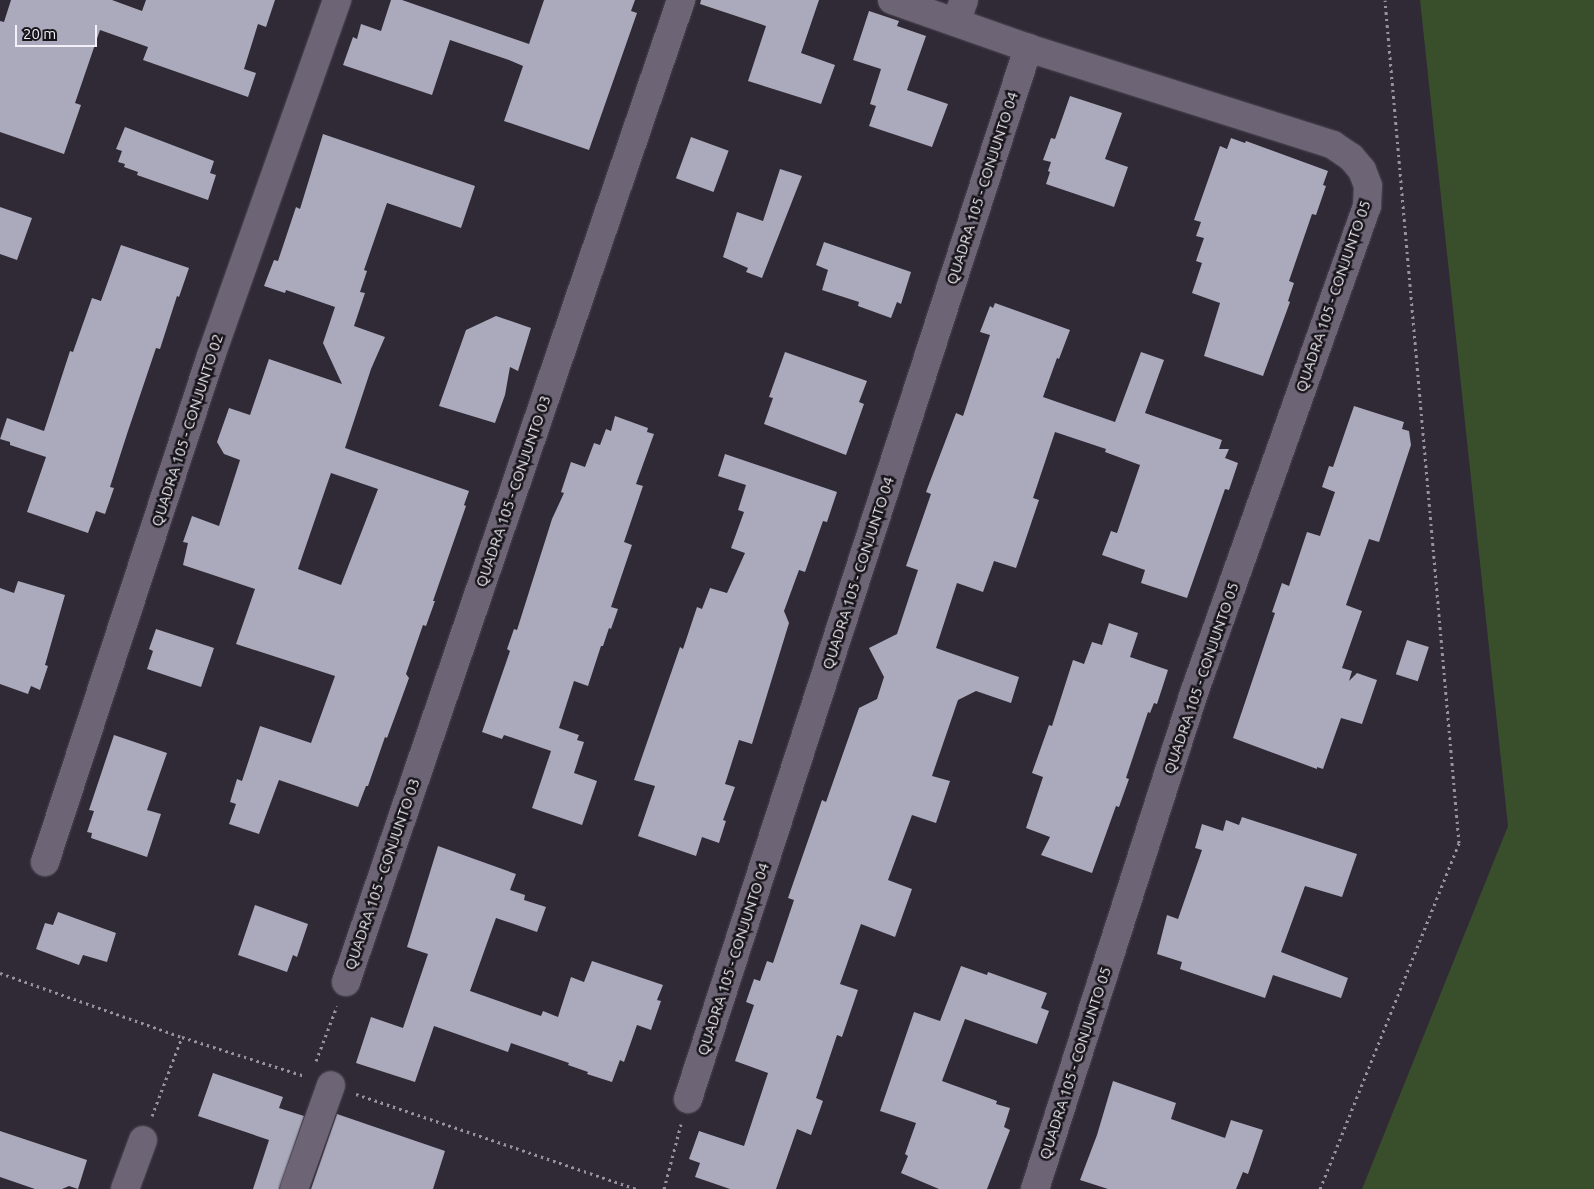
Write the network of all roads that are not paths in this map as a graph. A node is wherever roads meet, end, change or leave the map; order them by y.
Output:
1 (337, 0) edge
2 (681, 0) edge
3 (892, 0) edge
4 (960, 11) edge
5 (1028, 48) junction
6 (45, 862) dead end
7 (346, 982) road end
8 (322, 1077) road end
9 (688, 1099) road end
10 (143, 1140) road end
11 (125, 1189) edge
12 (294, 1189) edge
13 (1035, 1189) edge

1 - 6 street, QUADRA 105 - CONJUNTO 02
2 - 7 street, QUADRA 105 - CONJUNTO 03
3 - 4 street
4 - 5 street
5 - 9 street, QUADRA 105 - CONJUNTO 04
5 - 13 street, QUADRA 105 - CONJUNTO 05
8 - 12 street
10 - 11 street

